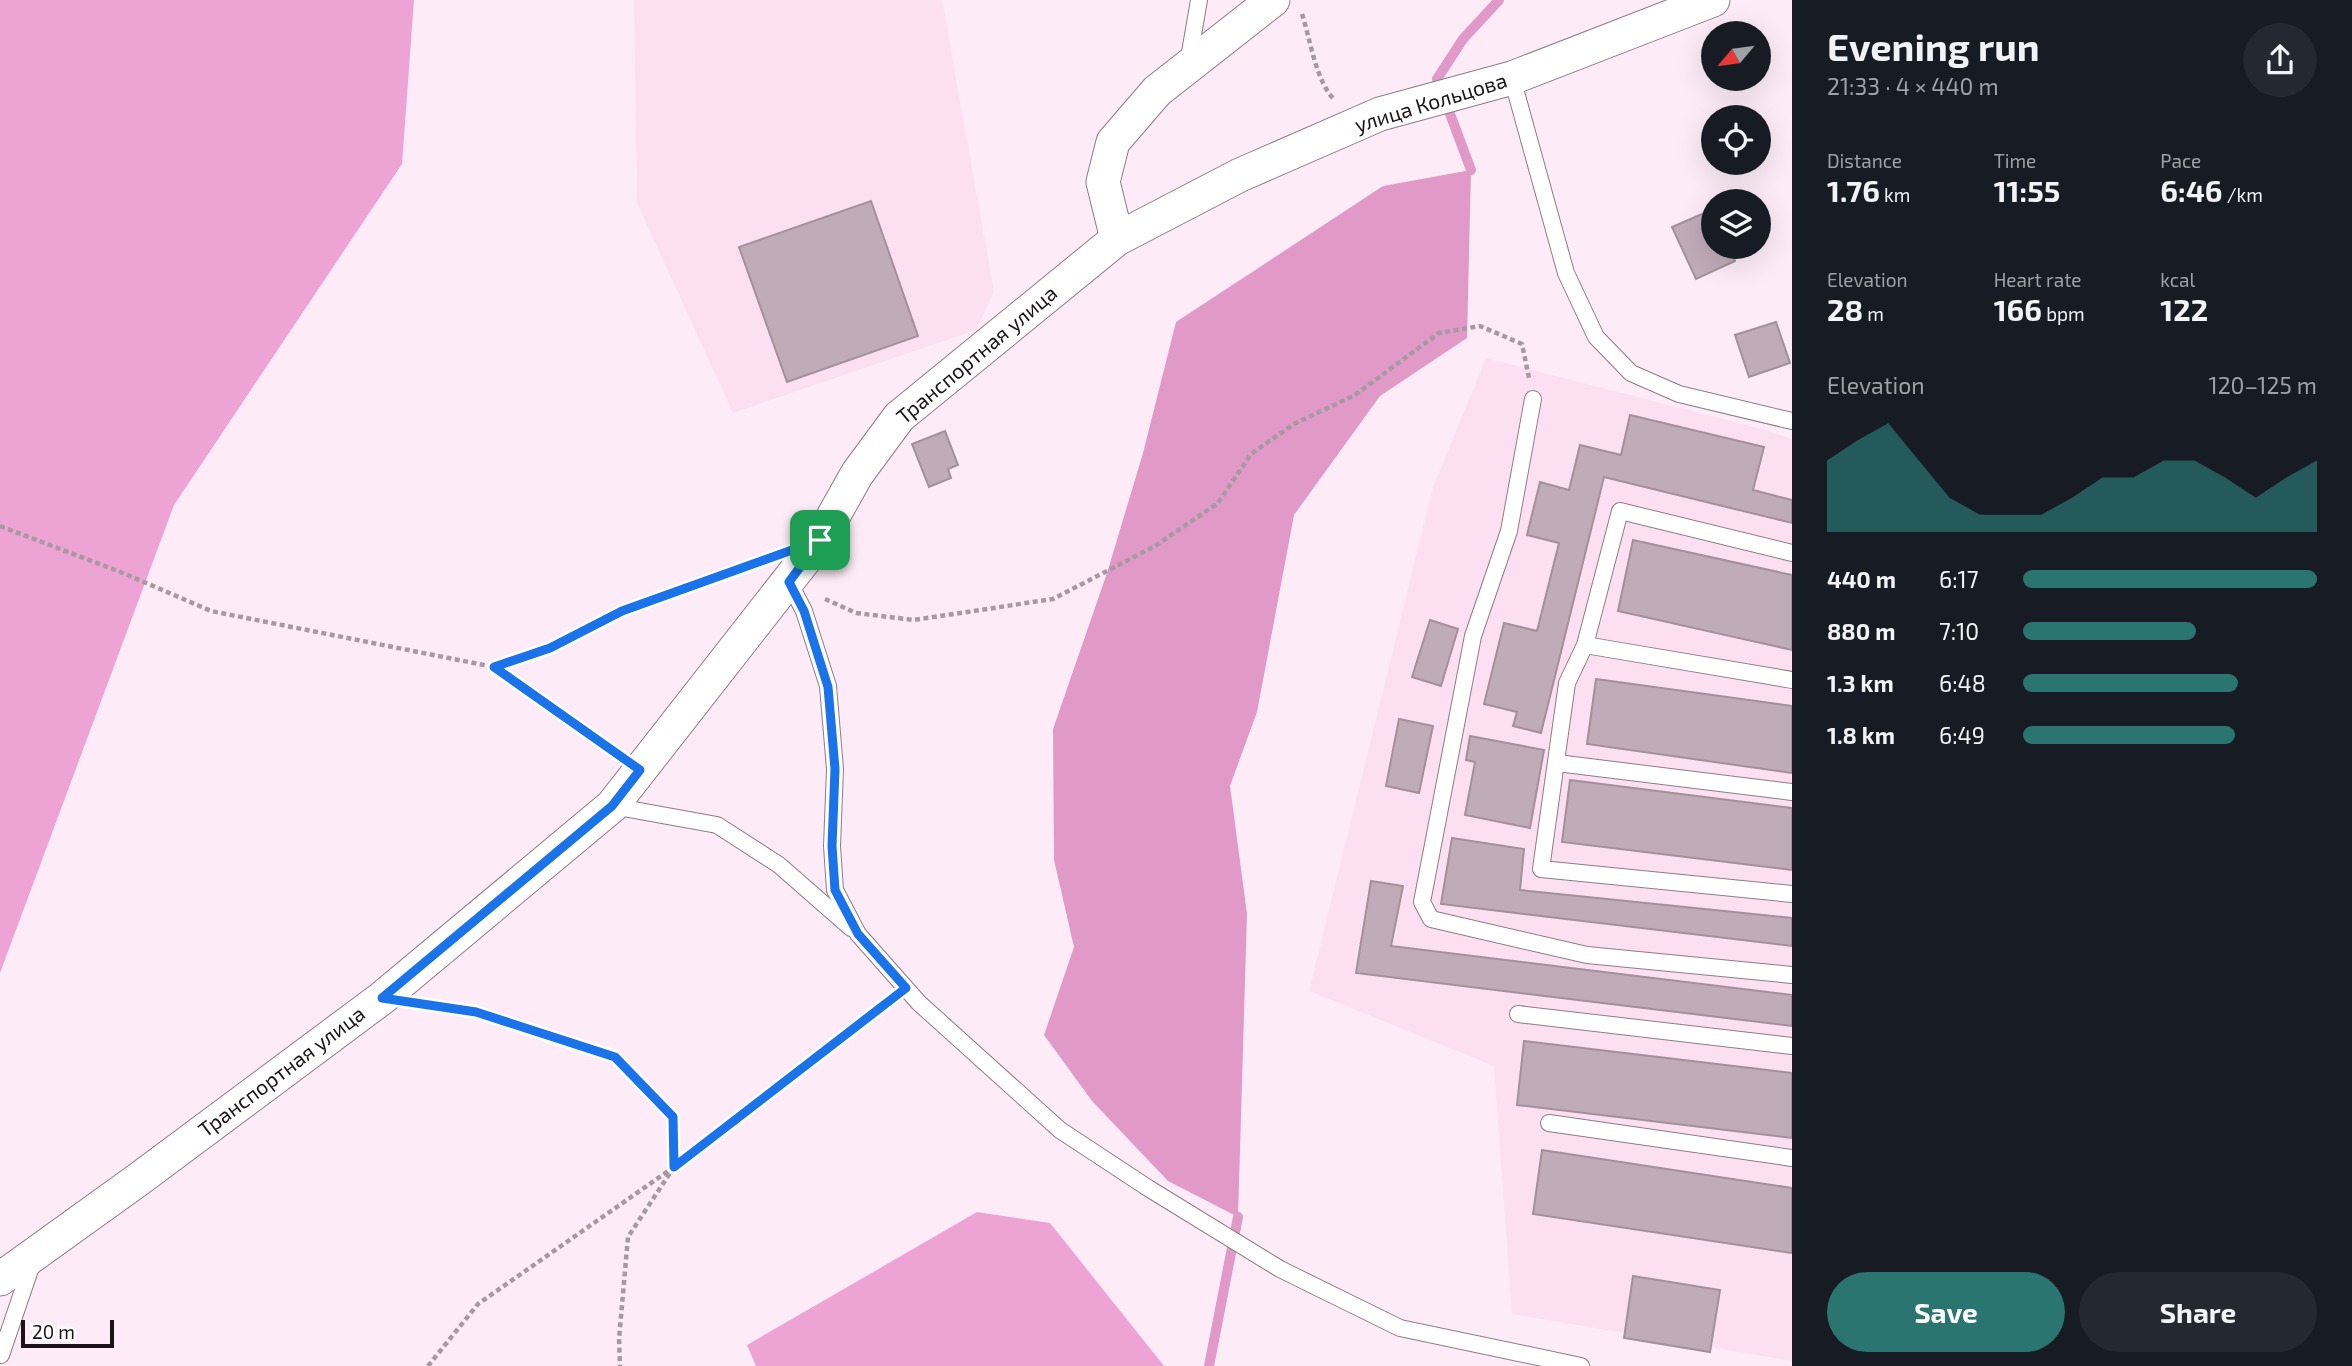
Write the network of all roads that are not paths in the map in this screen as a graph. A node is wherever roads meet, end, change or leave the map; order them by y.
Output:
1 (1199, 0) edge
2 (1713, 0) edge
3 (1287, 5) edge
4 (1188, 67) junction
5 (1512, 78) junction
6 (1117, 239) junction
7 (1533, 399) road end
8 (1792, 421) edge
9 (1792, 553) edge
10 (780, 570) junction
11 (1586, 645) junction
12 (1792, 680) edge
13 (1557, 763) junction
14 (1792, 792) edge
15 (612, 806) junction
16 (1792, 894) edge
17 (858, 934) junction
18 (1792, 975) edge
19 (1518, 1014) dead end
20 (1792, 1046) edge
21 (1549, 1123) dead end
22 (1792, 1158) edge
23 (35, 1254) junction
24 (0, 1279) edge
25 (0, 1355) edge
26 (7, 1366) edge
27 (1581, 1366) edge

1 - 4 lane
2 - 5 street, улица Кольцова
3 - 4 street
4 - 6 street
5 - 6 street, улица Кольцова
5 - 8 lane
6 - 10 street, Транспортная улица
7 - 18 lane
9 - 11 lane
10 - 15 street, Транспортная улица
10 - 17 lane
11 - 12 lane
11 - 13 lane
13 - 14 lane
13 - 16 lane
15 - 17 lane
15 - 23 street, Транспортная улица
17 - 27 lane
19 - 20 lane
21 - 22 lane
23 - 24 street, Транспортная улица
23 - 25 lane
25 - 26 lane

